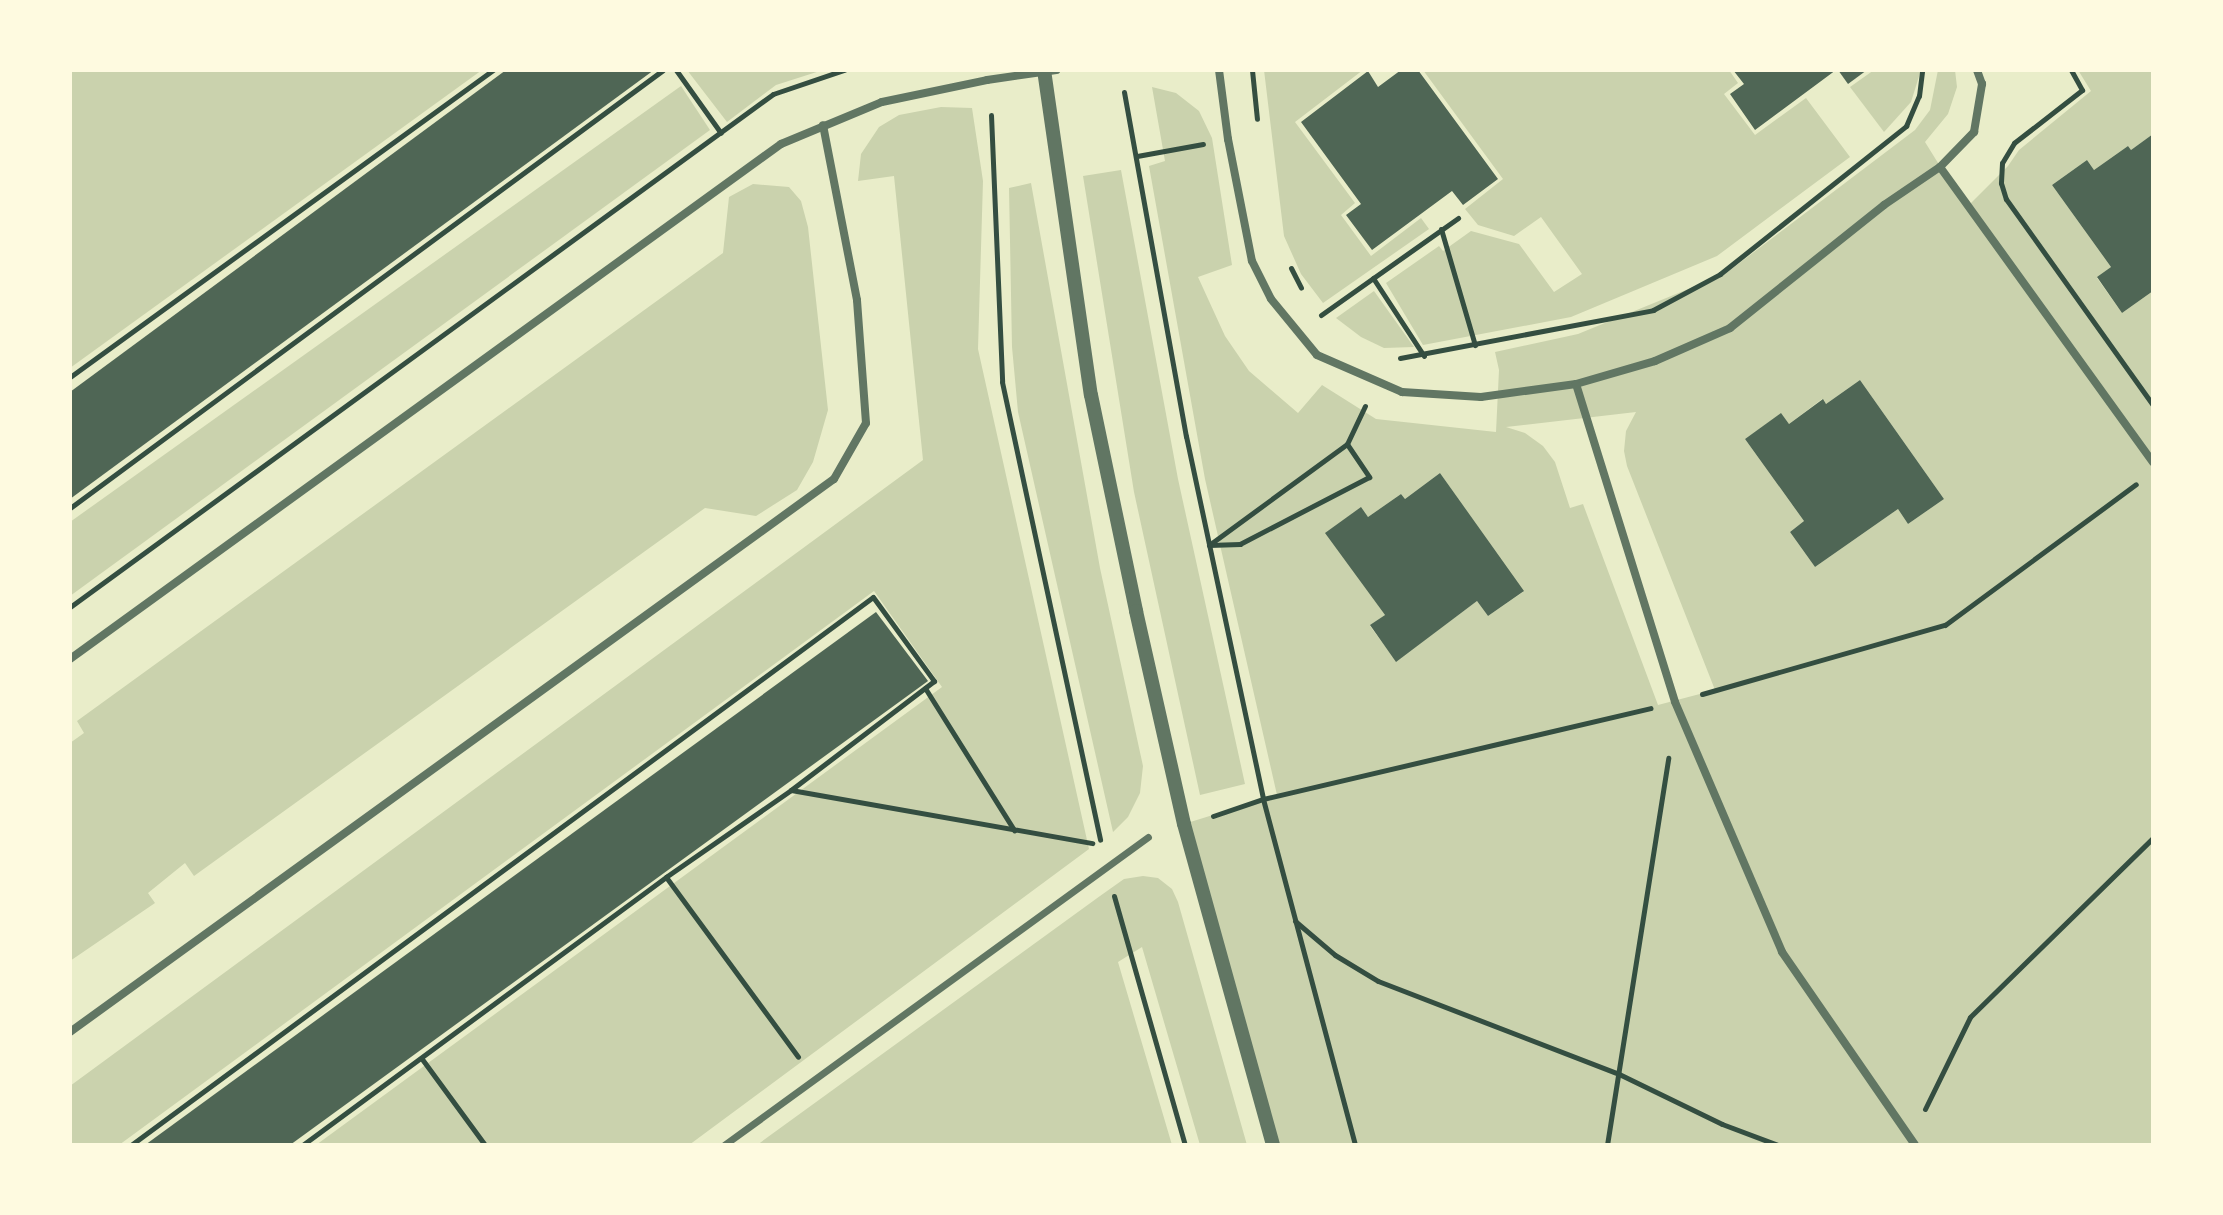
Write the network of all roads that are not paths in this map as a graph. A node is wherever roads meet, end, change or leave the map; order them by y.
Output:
1 (1219, 70) edge
2 (1977, 70) edge
3 (1048, 71) edge
4 (823, 125) junction
5 (1940, 167) junction
6 (1576, 384) junction
7 (2153, 462) edge
8 (70, 659) edge
9 (1148, 837) dead end
10 (70, 1032) edge
11 (1914, 1143) edge
12 (724, 1145) edge
13 (1273, 1145) edge

1 - 6 street
2 - 5 street
3 - 4 street
3 - 13 street
4 - 8 street
4 - 10 street
5 - 6 street
5 - 7 street
6 - 11 street
9 - 12 street

